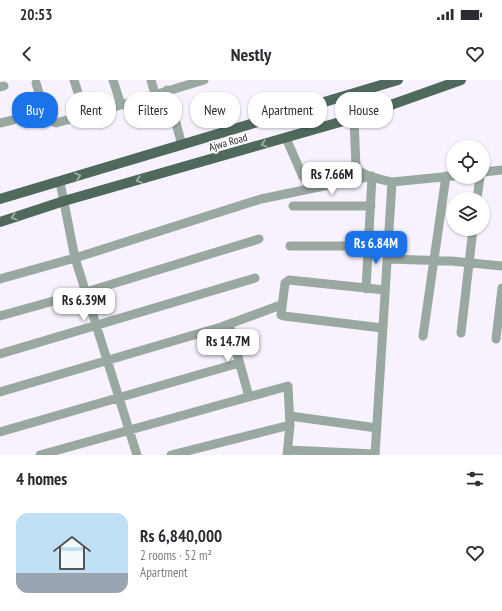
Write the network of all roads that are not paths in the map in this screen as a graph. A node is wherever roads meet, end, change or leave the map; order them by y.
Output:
1 (74, 80) edge
2 (113, 80) edge
3 (151, 80) edge
4 (204, 80) edge
5 (398, 80) edge
6 (461, 80) edge
7 (36, 83) dead end
8 (167, 90) junction
9 (78, 92) edge
10 (154, 92) edge
11 (161, 92) edge
12 (357, 92) edge
13 (335, 99) edge
14 (124, 103) edge
15 (121, 104) junction
16 (393, 104) edge
17 (116, 106) edge
18 (12, 120) edge
19 (66, 121) edge
20 (0, 123) edge
21 (335, 124) edge
22 (354, 128) edge
23 (286, 138) junction
24 (182, 145) junction
25 (502, 170) edge
26 (490, 171) edge
27 (349, 172) dead end
28 (372, 176) junction
29 (446, 176) edge
30 (60, 182) junction
31 (392, 182) junction
32 (448, 184) edge
33 (0, 199) edge
34 (64, 201) junction
35 (293, 206) dead end
36 (371, 206) junction
37 (0, 222) edge
38 (472, 236) edge
39 (259, 239) dead end
40 (290, 246) dead end
41 (368, 246) junction
42 (75, 258) junction
43 (387, 259) junction
44 (435, 261) junction
45 (469, 263) junction
46 (502, 266) edge
47 (255, 278) dead end
48 (0, 279) edge
49 (502, 288) edge
50 (366, 289) junction
51 (385, 290) junction
52 (86, 292) junction
53 (278, 306) dead end
54 (0, 316) edge
55 (229, 324) junction
56 (96, 325) junction
57 (382, 328) junction
58 (461, 333) dead end
59 (423, 336) dead end
60 (496, 339) dead end
61 (0, 354) edge
62 (107, 361) junction
63 (239, 363) junction
64 (0, 392) edge
65 (119, 397) junction
66 (249, 397) junction
67 (290, 420) junction
68 (376, 428) junction
69 (130, 431) junction
70 (0, 432) edge
71 (288, 453) edge
72 (40, 455) edge
73 (137, 455) edge
74 (171, 455) edge
75 (375, 455) edge

1 - 9 street
2 - 15 street
3 - 10 street
4 - 8 street
5 - 12 main road, Ajwa Road
6 - 16 main road, Ajwa Road
7 - 19 street
8 - 11 street
8 - 24 street
13 - 24 main road, Ajwa Road
14 - 15 street
15 - 17 street
18 - 20 street
21 - 23 main road, Ajwa Road
22 - 28 street
23 - 27 street
23 -> 34 main road, Ajwa Road
30 -> 24 main road, Ajwa Road
25 - 26 street
28 - 31 street
28 - 36 street
28 - 42 street
29 - 31 street
30 - 33 main road, Ajwa Road
30 - 34 street
31 - 43 street
32 - 44 street
34 -> 37 main road, Ajwa Road
34 - 42 street
35 - 36 street
36 - 41 street
38 - 45 street
39 - 52 street
40 - 41 street
41 - 50 street
42 - 48 street
42 - 52 street
43 - 44 street
43 - 51 street
44 - 45 street
44 - 59 street
45 - 46 street
45 - 58 street
47 - 56 street
49 - 60 street
50 - 51 street
50 - 57 street
51 - 57 street
52 - 54 street
52 - 56 street
53 - 55 street
55 - 62 street
55 - 63 street
56 - 61 street
56 - 62 street
57 - 68 street
62 - 64 street
62 - 65 street
63 - 65 street
63 - 66 street
65 - 69 street
65 - 70 street
66 - 67 street
66 - 69 street
67 - 68 street
67 - 71 street
67 - 74 street
68 - 75 street
69 - 72 street
69 - 73 street
71 - 75 street

